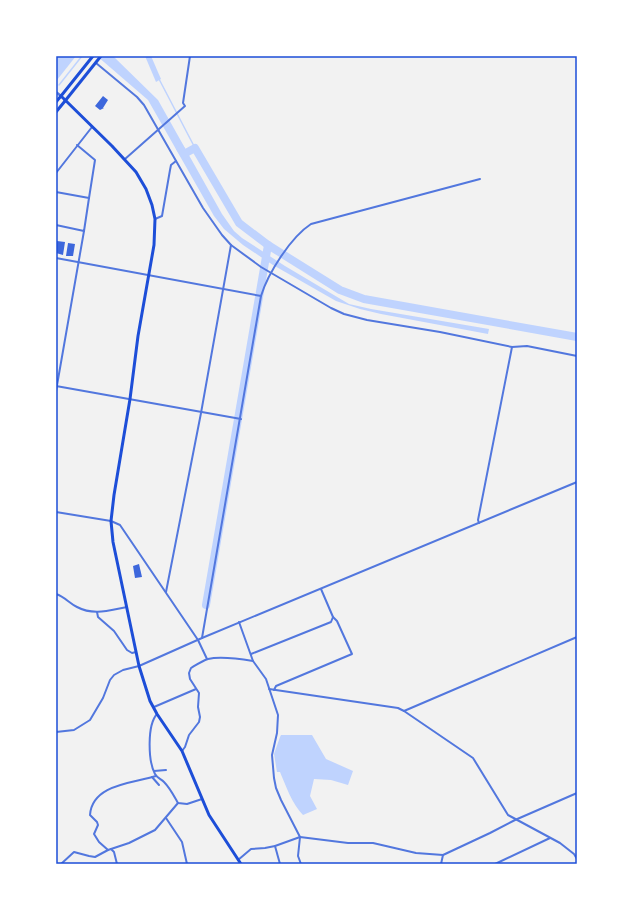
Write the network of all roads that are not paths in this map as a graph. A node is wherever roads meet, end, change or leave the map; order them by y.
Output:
1 (92, 56) edge
2 (101, 56) edge
3 (190, 56) edge
4 (97, 61) junction
5 (56, 92) edge
6 (61, 96) junction
7 (65, 101) junction
8 (56, 102) edge
9 (56, 112) edge
10 (93, 127) junction
11 (158, 130) junction
12 (77, 145) junction
13 (125, 158) junction
14 (176, 161) junction
15 (56, 173) edge
16 (480, 179) dead end
17 (56, 192) edge
18 (89, 198) junction
19 (155, 219) junction
20 (56, 225) edge
21 (84, 231) junction
22 (232, 245) junction
23 (56, 258) edge
24 (79, 262) junction
25 (272, 272) junction
26 (149, 275) junction
27 (224, 288) junction
28 (261, 296) junction
29 (512, 346) junction
30 (577, 356) edge
31 (56, 386) edge
32 (56, 391) edge
33 (130, 399) junction
34 (201, 413) junction
35 (241, 419) junction
36 (577, 482) edge
37 (56, 512) edge
38 (111, 521) junction
39 (479, 523) junction
40 (321, 589) junction
41 (166, 592) junction
42 (56, 594) edge
43 (127, 606) junction
44 (98, 612) junction
45 (333, 617) junction
46 (239, 622) junction
47 (202, 638) junction
48 (577, 638) edge
49 (198, 640) junction
50 (136, 652) junction
51 (251, 654) junction
52 (207, 659) junction
53 (253, 661) junction
54 (139, 666) junction
55 (196, 689) junction
56 (269, 689) junction
57 (274, 690) junction
58 (153, 707) junction
59 (404, 711) junction
60 (157, 714) junction
61 (56, 732) edge
62 (182, 750) junction
63 (166, 770) dead end
64 (154, 771) junction
65 (156, 776) junction
66 (152, 777) junction
67 (159, 785) dead end
68 (577, 793) edge
69 (202, 799) junction
70 (178, 803) junction
71 (166, 818) junction
72 (515, 820) junction
73 (300, 837) junction
74 (551, 838) junction
75 (275, 846) junction
76 (110, 850) junction
77 (443, 855) junction
78 (577, 859) edge
79 (238, 860) junction
80 (61, 864) edge
81 (117, 864) edge
82 (186, 864) edge
83 (241, 864) edge
84 (280, 864) edge
85 (301, 864) edge
86 (441, 864) edge
87 (495, 864) edge

1 - 6 main road
2 - 4 main road
3 - 11 street
4 - 7 main road
4 - 11 street
5 - 6 street
6 - 7 main road
6 - 8 main road
7 - 9 main road
7 - 10 main road
10 - 12 street
10 - 13 main road
11 - 13 street
11 - 14 street
12 - 15 street
12 - 18 street
13 - 19 main road
14 - 19 street
14 - 22 street
16 - 25 street
17 - 18 street
18 - 21 street
19 - 26 main road
20 - 21 street
21 - 24 street
22 - 25 street
22 - 27 street
23 - 24 street
24 - 26 street
24 - 31 street
25 - 28 street
25 - 29 street
26 - 27 street
26 - 33 main road
27 - 28 street
27 - 34 street
28 - 35 street
29 - 30 street
29 - 39 street
31 - 32 street
31 - 33 street
33 - 34 street
33 - 38 main road
34 - 35 street
34 - 41 street
35 - 47 street
36 - 39 street
37 - 38 street
38 - 41 street
38 - 43 main road
39 - 40 street
40 - 45 street
40 - 46 street
41 - 49 street
42 - 44 street
43 - 44 street
43 - 50 main road
44 - 50 street
45 - 51 street
45 - 57 street
46 - 47 street
46 - 51 street
47 - 49 street
48 - 59 street
49 - 52 street
49 - 54 street
50 - 54 main road
51 - 53 street
52 - 53 street
52 - 55 street
53 - 56 street
54 - 58 main road
54 - 61 street
55 - 58 street
55 - 62 street
56 - 57 street
56 - 73 street
57 - 59 street
58 - 60 main road
59 - 72 street
60 - 62 main road
60 - 64 street
62 - 69 main road
63 - 64 street
64 - 65 street
65 - 66 street
65 - 70 street
66 - 67 street
66 - 76 street
68 - 72 street
69 - 70 street
69 - 79 main road
70 - 71 street
71 - 76 street
71 - 82 street
72 - 74 street
72 - 77 street
73 - 75 street
73 - 77 street
73 - 85 street
74 - 78 street
74 - 87 street
75 - 79 street
75 - 84 street
76 - 80 street
76 - 81 street
77 - 86 street
79 - 83 main road

